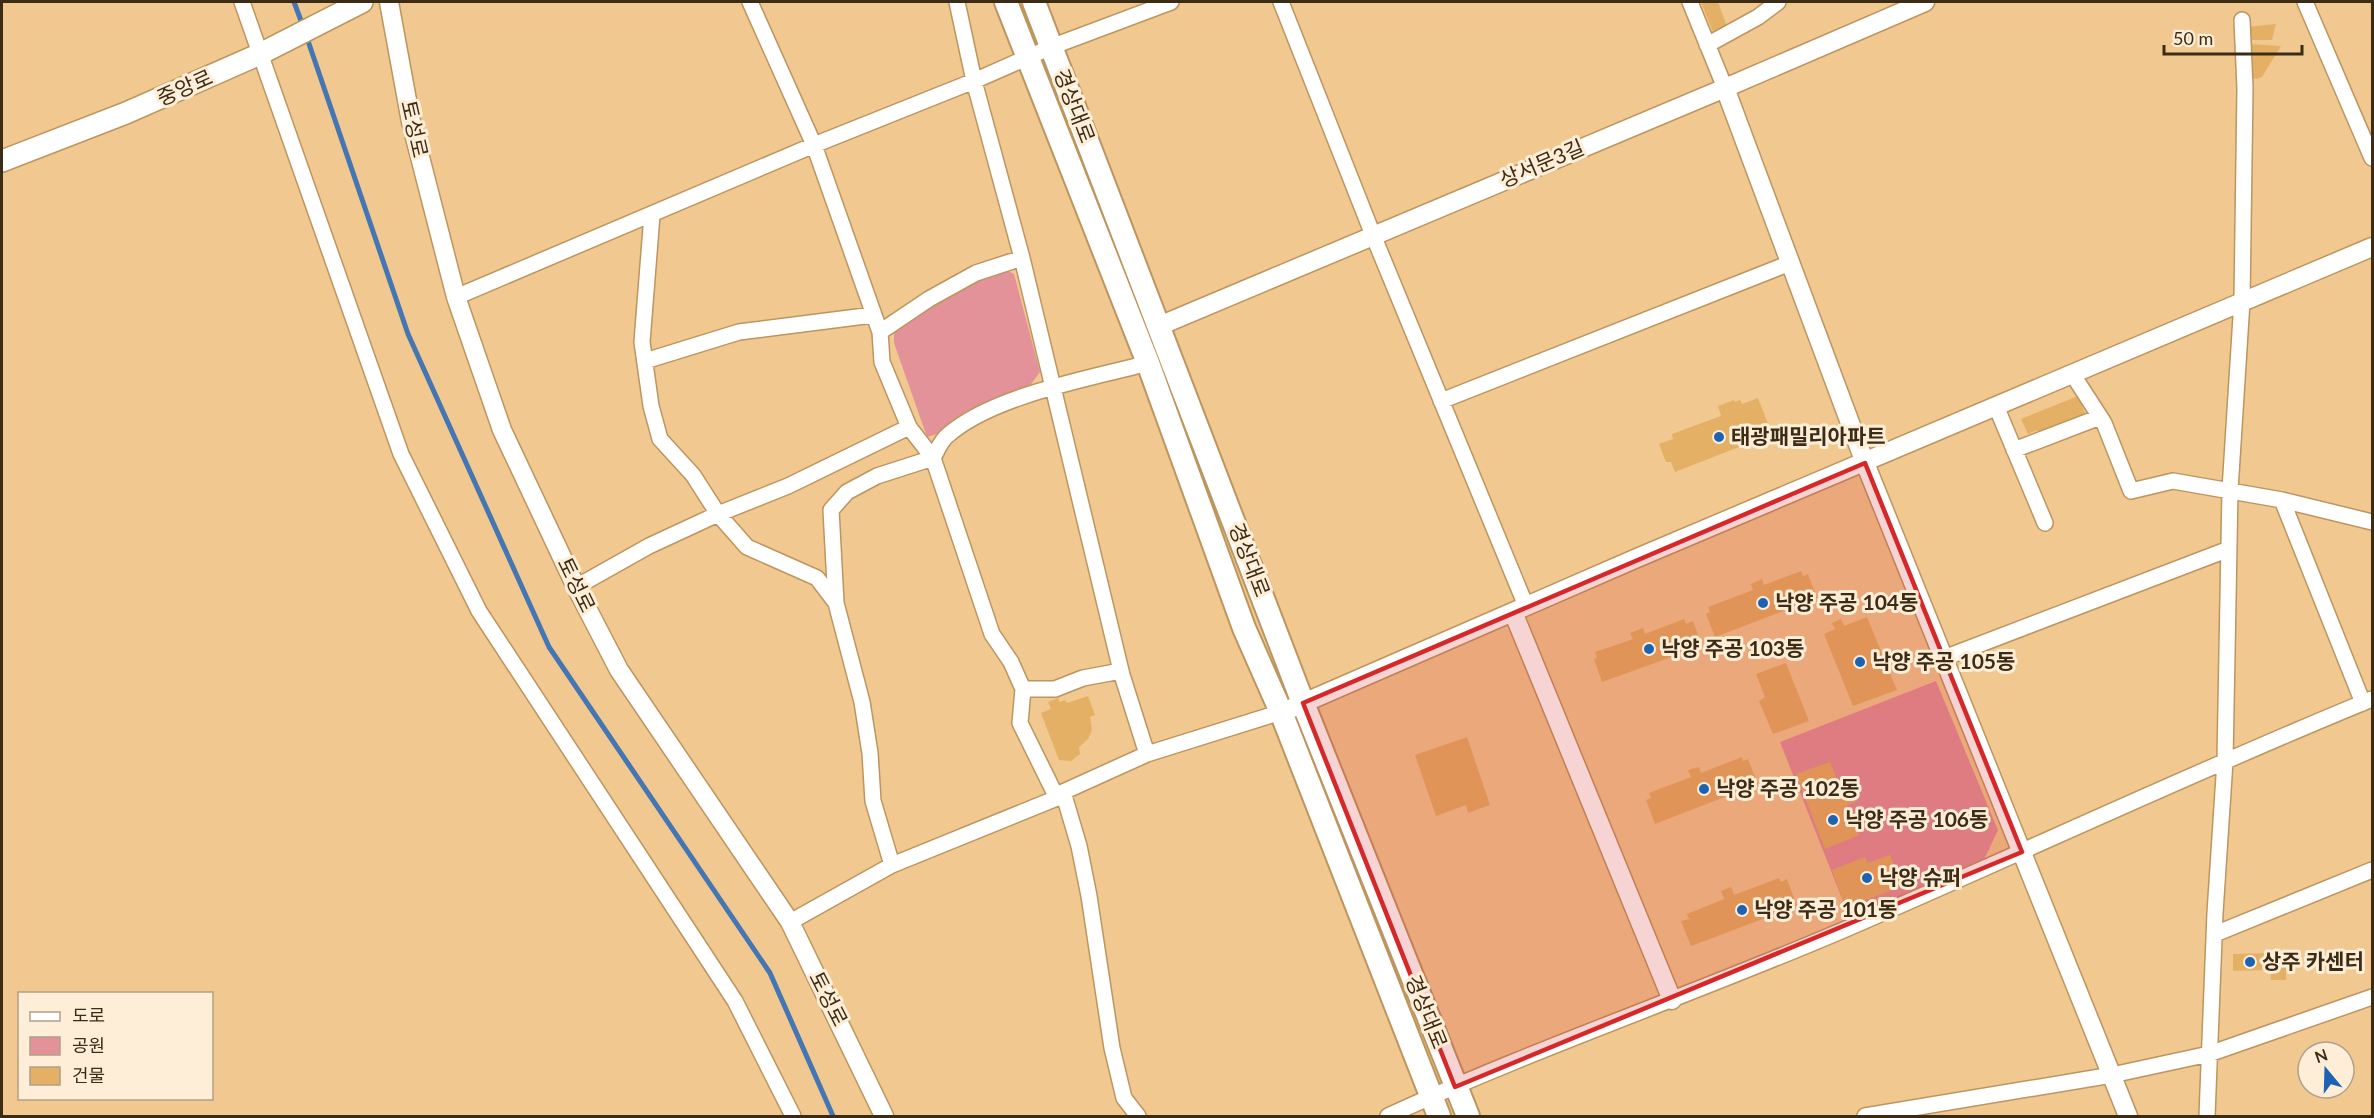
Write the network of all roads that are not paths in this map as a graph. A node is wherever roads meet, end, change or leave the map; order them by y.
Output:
1 (242, 2) edge
2 (362, 2) edge
3 (389, 2) edge
4 (750, 2) edge
5 (957, 2) edge
6 (1006, 2) edge
7 (1034, 2) edge
8 (1171, 2) edge
9 (1281, 2) edge
10 (1690, 2) edge
11 (1778, 2) edge
12 (1925, 2) edge
13 (2306, 2) edge
14 (2242, 20) dead end
15 (1707, 45) junction
16 (1051, 47) junction
17 (260, 54) junction
18 (1028, 57) junction
19 (974, 81) junction
20 (1725, 88) junction
21 (814, 145) junction
22 (2373, 158) edge
23 (2, 160) edge
24 (652, 215) junction
25 (1373, 235) junction
26 (2373, 247) edge
27 (1022, 258) junction
28 (1790, 263) junction
29 (456, 297) junction
30 (2242, 301) junction
31 (873, 315) junction
32 (1160, 326) junction
33 (880, 332) junction
34 (645, 361) junction
35 (1148, 363) junction
36 (2073, 375) junction
37 (1054, 388) junction
38 (1442, 401) junction
39 (1996, 406) junction
40 (2100, 417) junction
41 (909, 427) junction
42 (2014, 450) junction
43 (933, 458) junction
44 (1865, 463) junction
45 (2230, 490) junction
46 (2282, 500) junction
47 (718, 514) junction
48 (2373, 522) edge
49 (2045, 524) dead end
50 (2229, 549) junction
51 (576, 587) junction
52 (836, 603) junction
53 (1519, 609) junction
54 (1944, 658) junction
55 (1121, 671) junction
56 (1023, 689) junction
57 (2368, 701) edge
58 (1303, 703) junction
59 (1281, 712) junction
60 (1147, 754) junction
61 (2225, 760) junction
62 (1060, 795) junction
63 (2022, 852) junction
64 (892, 865) junction
65 (2373, 870) edge
66 (790, 922) junction
67 (2215, 934) junction
68 (2373, 997) edge
69 (1672, 1000) junction
70 (2209, 1054) junction
71 (2112, 1075) junction
72 (1455, 1087) junction
73 (1435, 1107) edge
74 (793, 1116) edge
75 (884, 1116) edge
76 (1138, 1116) edge
77 (1388, 1116) edge
78 (1468, 1116) edge
79 (1864, 1116) edge
80 (2128, 1116) edge
81 (2207, 1116) edge

1 - 17 street
2 - 17 main road, 중앙로
3 - 29 street, 토성로
4 - 21 street
5 - 19 street
6 - 18 main road, 경상대로
7 - 16 main road, 경상대로
8 - 16 street
9 - 25 street
10 - 15 street
11 - 15 street
12 - 20 street, 상서문3길
13 - 22 street
14 - 30 street
15 - 20 street
16 - 18 street
16 - 32 main road, 경상대로
17 - 23 main road, 중앙로
17 - 74 street
18 - 19 street
18 - 35 main road, 경상대로
19 - 21 street
19 - 27 street
20 - 25 street, 상서문3길
20 - 28 street
21 - 24 street
21 - 31 street
24 - 29 street
24 - 34 street
25 - 32 street, 상서문3길
25 - 38 street
26 - 30 street
27 - 33 street
27 - 37 street
28 - 38 street
28 - 44 street
29 - 51 street, 토성로
30 - 36 street
30 - 45 street
31 - 33 street
31 - 34 street
32 - 58 main road, 경상대로
33 - 41 street
34 - 47 street
35 - 37 street
35 - 59 main road, 경상대로
36 - 39 street
36 - 40 street
37 - 43 street
37 - 55 street
38 - 53 street
39 - 42 street
39 - 44 street
40 - 42 street
40 - 45 street
41 - 43 street
41 - 47 street
42 - 49 street
43 - 52 street
43 - 56 street
44 - 53 street
44 - 54 street
45 - 46 street
45 - 50 street
46 - 48 street
46 - 57 street
47 - 51 street
47 - 52 street
50 - 54 street
50 - 61 street
51 - 66 street, 토성로
52 - 64 street
53 - 58 street
53 - 69 street
54 - 63 street
55 - 56 street
55 - 60 street
56 - 62 street
57 - 61 street
58 - 59 street
58 - 72 main road, 경상대로
59 - 60 street
59 - 73 main road, 경상대로
60 - 62 street
61 - 63 street
61 - 67 street
62 - 64 street
62 - 76 street
63 - 69 street
63 - 71 street
64 - 66 street
65 - 67 street
66 - 75 street, 토성로
67 - 70 street
68 - 70 street
69 - 72 street
70 - 71 street
70 - 81 street
71 - 79 street
71 - 80 street
72 - 73 street
72 - 78 main road, 경상대로
73 - 77 street

